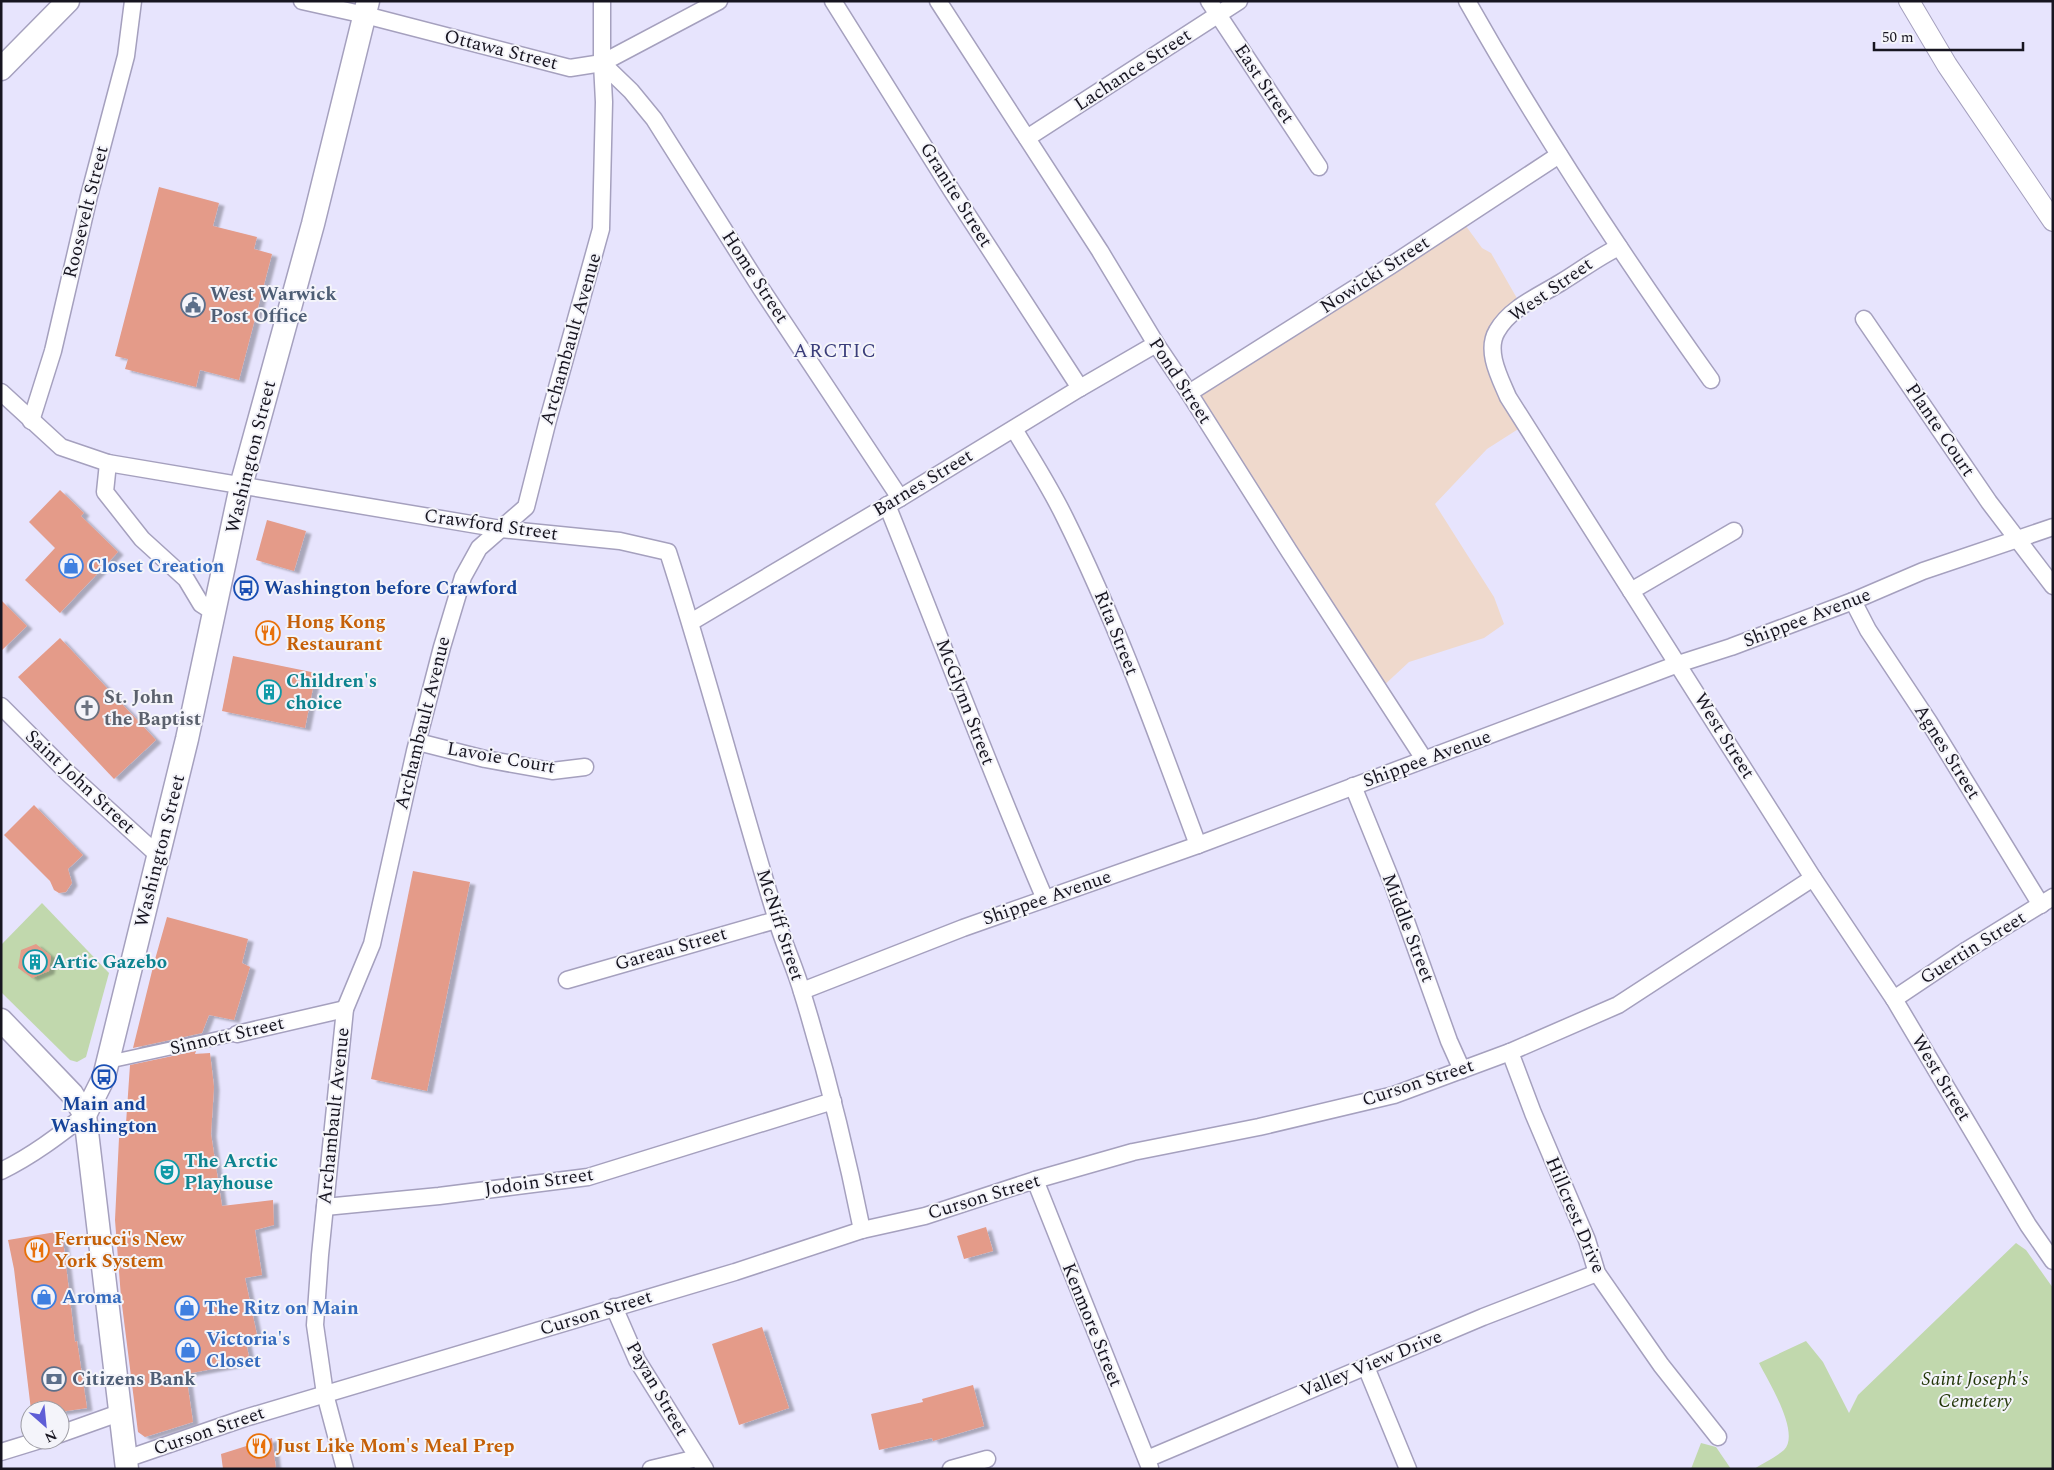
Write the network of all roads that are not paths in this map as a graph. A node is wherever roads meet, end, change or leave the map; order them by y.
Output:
1 (68, 1) edge
2 (133, 1) edge
3 (302, 1) edge
4 (602, 1) edge
5 (719, 1) edge
6 (833, 1) edge
7 (938, 1) edge
8 (1239, 1) edge
9 (1467, 1) edge
10 (1909, 1) edge
11 (366, 8) edge
12 (1213, 8) edge
13 (602, 62) junction
14 (1, 69) edge
15 (1027, 138) junction
16 (1559, 154) junction
17 (1319, 167) dead end
18 (2053, 221) edge
19 (1619, 247) junction
20 (1864, 319) dead end
21 (1156, 344) junction
22 (1711, 380) dead end
23 (1080, 388) junction
24 (1, 392) edge
25 (1189, 393) junction
26 (31, 421) junction
27 (1014, 429) junction
28 (108, 463) junction
29 (241, 486) junction
30 (893, 502) junction
31 (2053, 527) edge
32 (501, 529) junction
33 (1734, 531) dead end
34 (2017, 540) junction
35 (2053, 586) edge
36 (1631, 591) junction
37 (1853, 601) junction
38 (215, 613) junction
39 (691, 622) junction
40 (1678, 664) junction
41 (1, 706) edge
42 (418, 742) junction
43 (1424, 759) junction
44 (585, 767) dead end
45 (1353, 786) junction
46 (1198, 845) junction
47 (159, 856) junction
48 (1813, 878) junction
49 (1044, 899) junction
50 (2047, 901) edge
51 (776, 920) junction
52 (567, 980) dead end
53 (802, 991) junction
54 (1894, 999) junction
55 (345, 1009) junction
56 (1, 1020) edge
57 (237, 1034) joint
58 (1510, 1052) junction
59 (108, 1062) junction
60 (1462, 1070) junction
61 (833, 1101) junction
62 (85, 1115) junction
63 (1, 1172) edge
64 (1035, 1180) junction
65 (325, 1207) junction
66 (862, 1230) junction
67 (2053, 1261) edge
68 (1597, 1274) junction
69 (614, 1308) junction
70 (1366, 1367) junction
71 (325, 1394) junction
72 (119, 1413) junction
73 (70, 1430) edge
74 (1718, 1438) dead end
75 (20, 1446) edge
76 (1, 1452) edge
77 (987, 1458) dead end
78 (701, 1463) edge
79 (126, 1464) edge
80 (1149, 1464) edge
81 (345, 1469) edge
82 (651, 1469) edge
83 (951, 1469) edge
84 (1408, 1469) edge

1 - 14 main road
2 - 26 street, Roosevelt Street
3 - 11 street, Ottawa Street
4 - 13 street, Archambault Avenue
5 - 13 street, Ottawa Street
6 - 23 street, Granite Street
7 - 15 street, Pond Street
8 - 12 street, Lachance Street
9 - 16 street
10 - 18 street
11 - 13 street, Ottawa Street
11 - 29 main road, Washington Street
12 - 15 street, Lachance Street
12 - 17 street, East Street
13 - 30 street, Home Street
13 - 32 street, Archambault Avenue
15 - 21 street, Pond Street
16 - 19 street
16 - 25 street, Nowicki Street
19 - 22 street
19 - 36 street, West Street
20 - 34 street, Plante Court
21 - 23 street, Barnes Street
21 - 25 street, Pond Street
23 - 27 street, Barnes Street
24 - 26 street, Crawford Street
25 - 43 street, Pond Street
26 - 28 street, Crawford Street
27 - 30 street, Barnes Street
27 - 46 street, Rita Street
28 - 29 street, Crawford Street
28 - 38 street
29 - 32 street, Crawford Street
29 - 38 main road, Washington Street
30 - 39 street, Barnes Street
30 - 49 street, McGlynn Street
31 - 34 street, Shippee Avenue
32 - 39 street, Crawford Street
32 - 42 street, Archambault Avenue
33 - 36 street
34 - 35 street, Plante Court
34 - 37 street, Shippee Avenue
36 - 40 street, West Street
37 - 40 street, Shippee Avenue
37 - 50 street, Agnes Street
38 - 47 main road, Washington Street
39 - 51 street, McNiff Street
40 - 43 street, Shippee Avenue
40 - 48 street, West Street
41 - 47 street, Saint John Street
42 - 44 street, Lavoie Court
42 - 55 street, Archambault Avenue
43 - 45 street, Shippee Avenue
45 - 46 street, Shippee Avenue
45 - 60 street, Middle Street
46 - 49 street, Shippee Avenue
47 - 59 main road, Washington Street
48 - 54 street, West Street
48 - 58 street, Curson Street
49 - 53 street, Shippee Avenue
50 - 54 street, Guertin Street
51 - 52 street, Gareau Street
51 - 53 street, McNiff Street
53 - 61 street, McNiff Street
54 - 67 street, West Street
55 - 57 street, Sinnott Street
55 - 65 street, Archambault Avenue
56 - 62 main road
57 - 59 street, Sinnott Street
58 - 60 street, Curson Street
58 - 68 street, Hillcrest Drive
59 - 62 main road, Washington Street
60 - 64 street, Curson Street
61 - 65 street, Jodoin Street
61 - 66 street, McNiff Street
62 - 63 street
62 - 72 main road
64 - 66 street, Curson Street
64 - 80 street, Kenmore Street
65 - 71 street, Archambault Avenue
66 - 69 street, Curson Street
68 - 70 street, Valley View Drive
68 - 74 street, Hillcrest Drive
69 - 71 street, Curson Street
69 - 78 street, Payan Street
70 - 80 street, Valley View Drive
70 - 84 street
71 - 79 street, Curson Street
71 - 81 street, Archambault Avenue
72 - 73 street
72 - 79 main road
75 - 76 street
77 - 83 street
78 - 82 street

